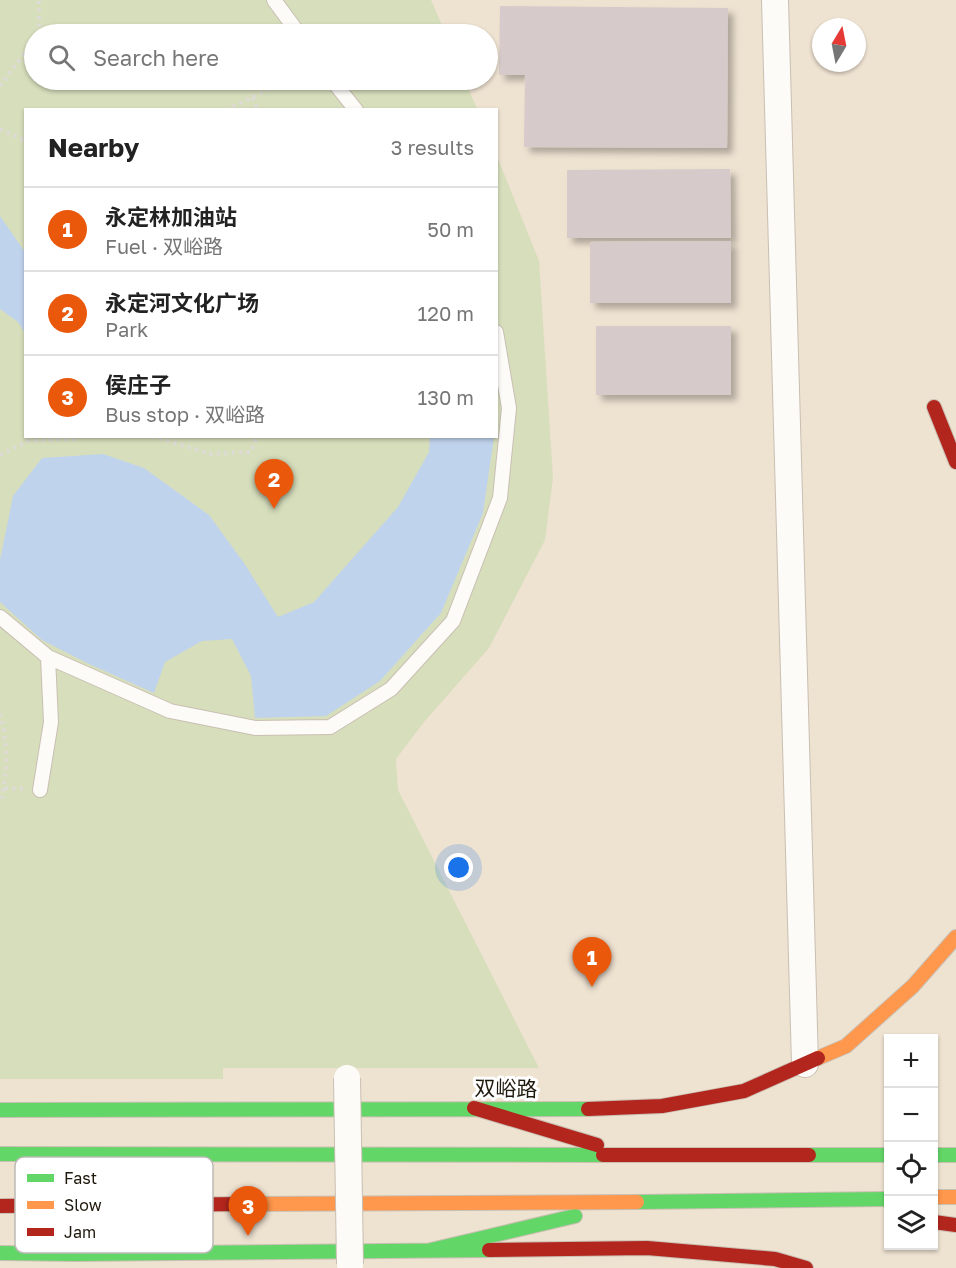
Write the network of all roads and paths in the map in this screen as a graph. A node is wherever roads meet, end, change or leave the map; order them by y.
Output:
1 (39, 0) edge
2 (274, 0) edge
3 (775, 0) edge
4 (39, 24) edge
5 (292, 24) edge
6 (24, 54) edge
7 (0, 86) edge
8 (268, 90) edge
9 (340, 90) edge
10 (252, 98) junction
11 (230, 108) edge
12 (257, 108) edge
13 (354, 108) edge
14 (0, 129) edge
15 (24, 140) edge
16 (498, 344) edge
17 (934, 407) dead end
18 (76, 438) edge
19 (159, 438) edge
20 (256, 438) edge
21 (0, 455) edge
22 (956, 462) edge
23 (0, 617) edge
24 (48, 657) junction
25 (0, 714) edge
26 (5, 788) junction
27 (18, 789) dead end
28 (40, 790) dead end
29 (0, 803) edge
30 (956, 937) edge
31 (806, 1064) junction
32 (347, 1078) dead end
33 (474, 1108) junction
34 (0, 1110) edge
35 (0, 1154) edge
36 (630, 1155) junction
37 (884, 1155) edge
38 (938, 1155) edge
39 (956, 1155) edge
40 (938, 1197) edge
41 (956, 1197) edge
42 (884, 1199) edge
43 (799, 1201) junction
44 (633, 1203) junction
45 (213, 1205) edge
46 (0, 1206) edge
47 (15, 1206) edge
48 (877, 1213) dead end
49 (938, 1223) edge
50 (956, 1225) edge
51 (431, 1250) junction
52 (0, 1253) edge
53 (75, 1261) edge
54 (350, 1264) dead end
55 (794, 1266) edge

1 - 4 path
2 - 5 lane
3 - 31 street
6 - 7 path
8 - 10 path
9 - 13 lane
10 - 11 path
10 - 12 path
14 - 15 path
16 - 24 lane
17 - 22 main road
18 - 21 path
19 - 20 path
23 - 24 lane
24 - 28 lane
25 - 26 path
26 - 27 path
26 - 29 path
30 - 31 main road, 双峪路
31 - 33 main road, 双峪路
32 - 54 street, bridge
33 - 34 main road, 双峪路
33 - 36 main road
35 - 36 main road
36 - 37 main road
38 - 39 main road
40 - 41 main road
42 - 43 main road
43 - 44 main road
43 - 48 main road
44 - 45 main road
44 - 51 main road
46 - 47 main road
49 - 50 main road
51 - 53 main road
51 - 55 main road
52 - 53 main road

